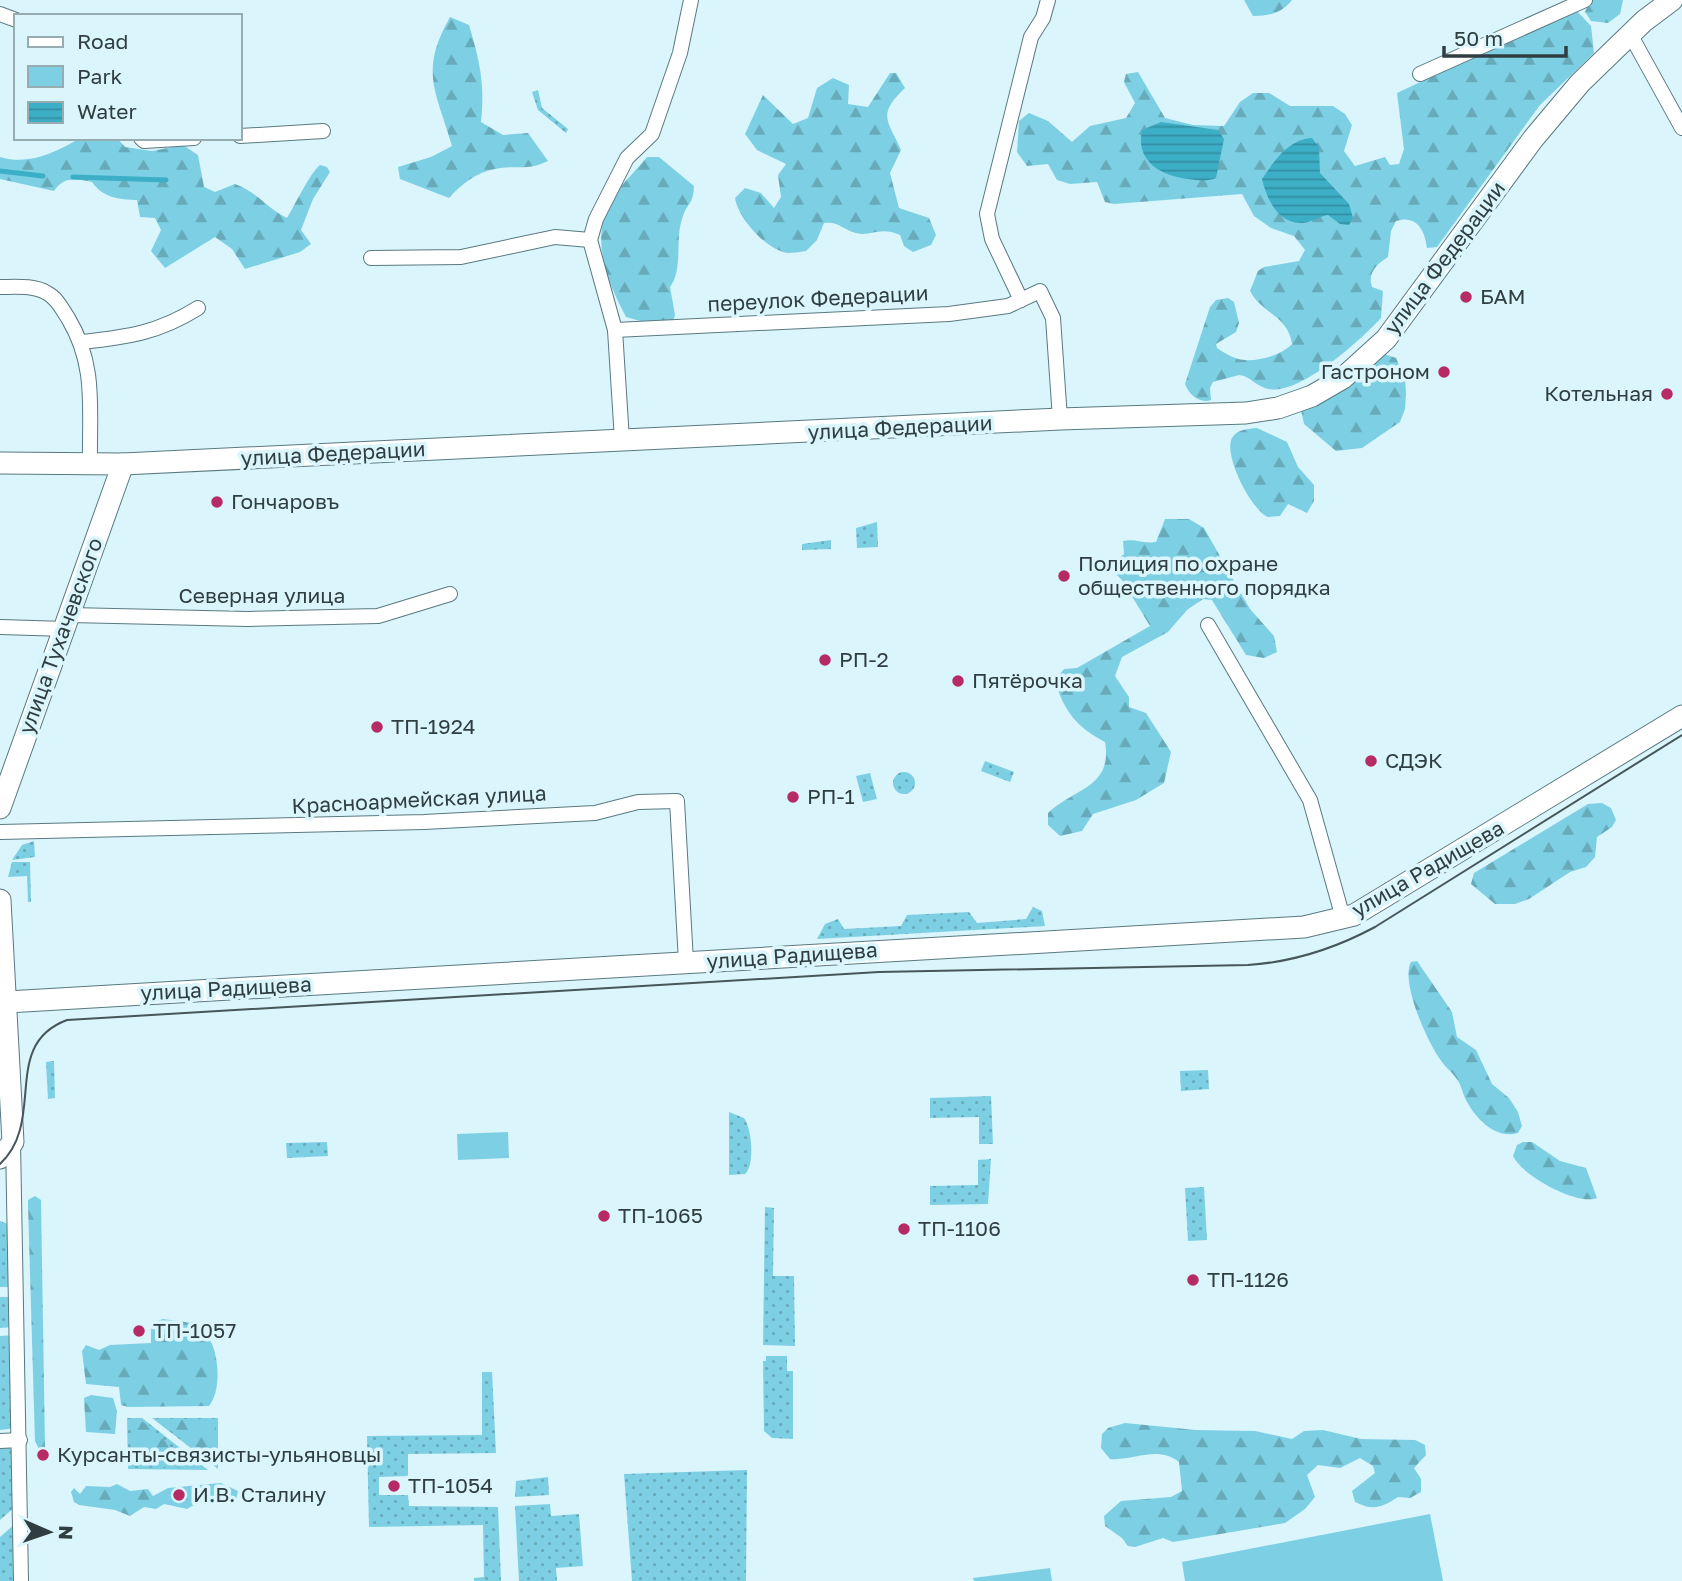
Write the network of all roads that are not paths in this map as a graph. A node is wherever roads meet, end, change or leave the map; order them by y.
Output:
1 (691, 0) edge
2 (1048, 0) edge
3 (1585, 0) edge
4 (1668, 1) edge
5 (1630, 34) junction
6 (1420, 74) dead end
7 (1682, 128) edge
8 (323, 131) dead end
9 (242, 136) edge
10 (143, 140) edge
11 (161, 140) edge
12 (590, 240) junction
13 (371, 258) dead end
14 (0, 287) edge
15 (1021, 300) junction
16 (198, 308) dead end
17 (615, 330) junction
18 (82, 342) junction
19 (1060, 419) junction
20 (622, 440) junction
21 (0, 463) edge
22 (90, 464) junction
23 (123, 464) junction
24 (450, 594) dead end
25 (68, 622) junction
26 (1208, 625) dead end
27 (0, 628) edge
28 (1682, 716) edge
29 (0, 808) edge
30 (0, 832) edge
31 (0, 900) edge
32 (1343, 918) junction
33 (686, 962) junction
34 (7, 1002) junction
35 (6, 1150) edge
36 (20, 1440) junction
37 (0, 1441) edge
38 (22, 1581) edge

1 - 12 street
2 - 15 street
3 - 6 street
4 - 5 street, улица Федерации
5 - 7 street
5 - 19 street, улица Федерации
8 - 9 street
10 - 11 street
12 - 13 street
12 - 17 street
14 - 18 street
15 - 17 street, переулок Федерации
15 - 19 street, переулок Федерации
16 - 18 street
17 - 20 street
18 - 22 street
19 - 20 street, улица Федерации
20 - 23 street, улица Федерации
21 - 22 street, улица Федерации
22 - 23 street, улица Федерации
23 - 25 street, улица Тухачевского
24 - 25 street, Северная улица
25 - 27 street, Северная улица
25 - 29 street, улица Тухачевского
26 - 32 street
28 - 32 street, улица Радищева
30 - 33 street, Красноармейская улица
31 - 34 street
32 - 33 street, улица Радищева
33 - 34 street, улица Радищева
34 - 35 street
35 - 36 street
36 - 37 street
36 - 38 street

